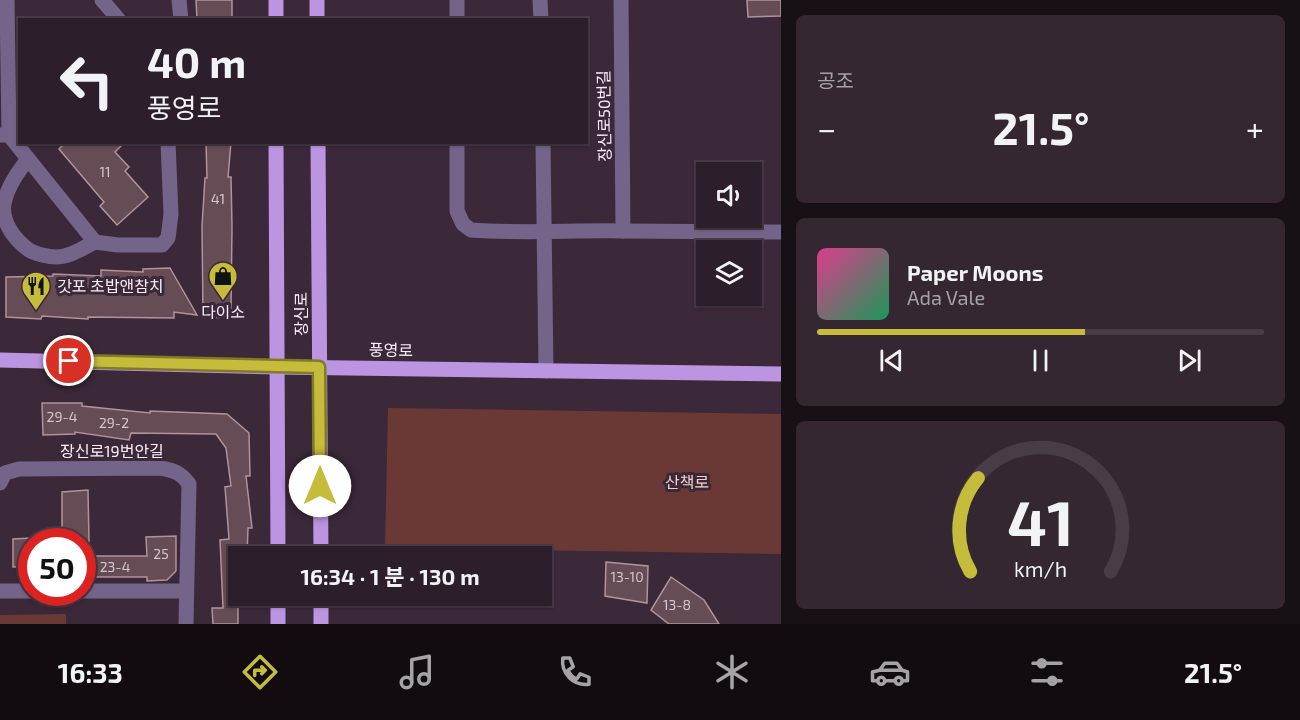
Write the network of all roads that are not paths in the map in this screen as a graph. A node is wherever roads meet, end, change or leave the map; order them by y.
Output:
1 (7, 0) edge
2 (102, 0) edge
3 (179, 0) edge
4 (276, 0) edge
5 (317, 0) edge
6 (457, 0) edge
7 (540, 0) edge
8 (621, 0) edge
9 (117, 18) edge
10 (181, 18) edge
11 (276, 18) edge
12 (317, 18) edge
13 (457, 18) edge
14 (541, 18) edge
15 (4, 135) edge
16 (168, 144) edge
17 (276, 144) edge
18 (318, 144) edge
19 (457, 144) edge
20 (543, 144) edge
21 (28, 159) junction
22 (623, 231) junction
23 (544, 232) junction
24 (781, 232) edge
25 (95, 242) junction
26 (0, 360) edge
27 (277, 367) junction
28 (319, 367) junction
29 (546, 371) junction
30 (781, 374) edge
31 (0, 483) edge
32 (278, 546) edge
33 (321, 546) edge
34 (0, 591) edge
35 (18, 591) edge
36 (96, 591) edge
37 (186, 591) junction
38 (278, 606) edge
39 (321, 606) edge
40 (186, 624) edge
41 (278, 624) edge
42 (321, 624) edge

1 - 15 street
2 - 9 street
3 - 10 street
4 - 11 main road
5 - 12 main road
6 - 13 street
7 - 14 street
8 - 22 street, 장신로50번길
15 - 21 street
16 - 25 street
17 - 27 main road, 장신로
18 - 28 main road, 장신로
19 - 23 street
20 - 23 street
21 - 25 street
21 - 25 street
22 - 23 street
22 - 24 street
23 - 29 street
26 - 27 main road, 풍영로
27 - 28 main road, 풍영로
27 - 32 main road, 장신로
28 - 29 main road, 풍영로
28 - 33 main road, 장신로
29 - 30 main road, 풍영로
31 - 37 street, 장신로19번안길
34 - 35 street
36 - 37 street
37 - 40 street, 장신로19번안길
38 - 41 main road
39 - 42 main road

